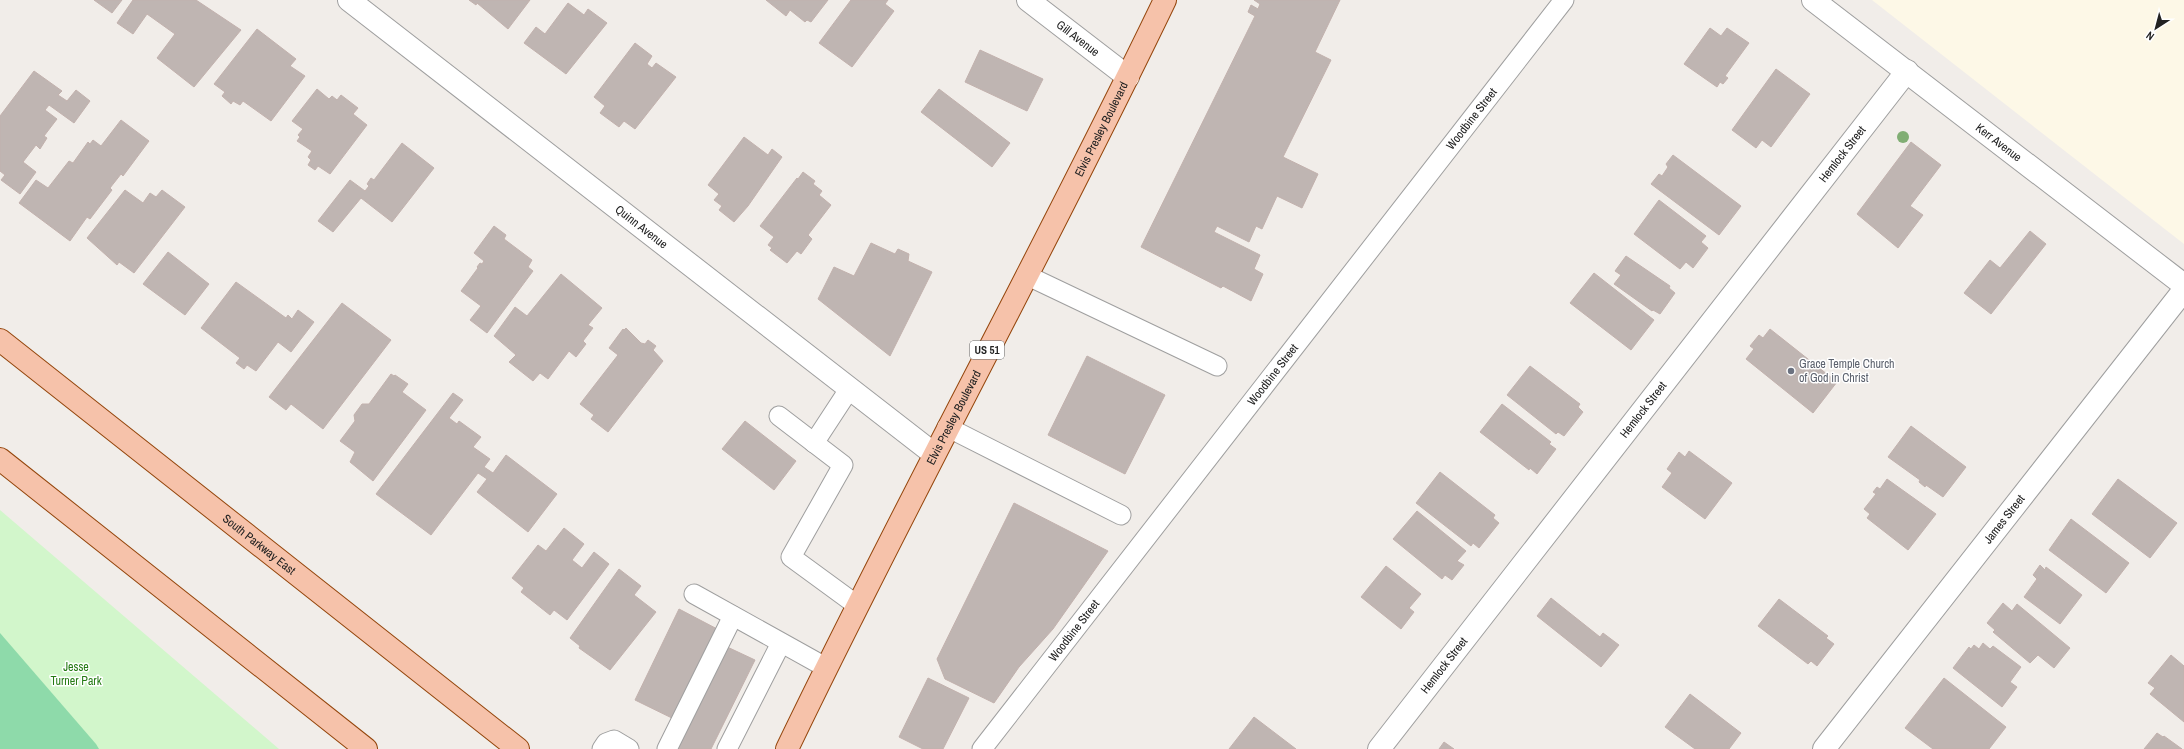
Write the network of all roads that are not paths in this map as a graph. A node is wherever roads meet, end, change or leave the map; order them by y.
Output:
1 (349, 0) edge
2 (1028, 0) edge
3 (1165, 0) edge
4 (1564, 0) edge
5 (1813, 0) edge
6 (1907, 71) junction
7 (1128, 77) junction
8 (1026, 275) junction
9 (2184, 285) edge
10 (2184, 290) edge
11 (0, 340) edge
12 (1218, 366) dead end
13 (850, 388) junction
14 (779, 416) dead end
15 (948, 428) junction
16 (814, 443) junction
17 (934, 454) junction
18 (0, 459) edge
19 (1121, 515) dead end
20 (694, 594) dead end
21 (858, 606) junction
22 (733, 616) junction
23 (781, 643) junction
24 (826, 668) junction
25 (721, 748) edge
26 (791, 748) edge
27 (366, 749) edge
28 (518, 749) edge
29 (602, 749) edge
30 (629, 749) edge
31 (667, 749) edge
32 (982, 749) edge
33 (1379, 749) edge
34 (1824, 749) edge

1 - 13 street, Quinn Avenue
2 - 7 street, Gill Avenue
3 - 7 main road, Elvis Presley Boulevard / US 51
4 - 32 lane, Woodbine Street
5 - 6 street, Kerr Avenue
6 - 9 street, Kerr Avenue
6 - 33 street, Hemlock Street
7 - 8 main road, Elvis Presley Boulevard / US 51
8 - 12 lane
8 - 15 main road, Elvis Presley Boulevard / US 51
10 - 34 street, James Street
11 - 28 main road, South Parkway East
13 - 16 lane
13 - 17 street, Quinn Avenue
14 - 16 lane
15 - 17 main road, Elvis Presley Boulevard / US 51
15 - 19 lane
16 - 21 lane
17 - 21 main road, Elvis Presley Boulevard / US 51
18 - 27 main road
20 - 22 lane
21 - 24 main road, Elvis Presley Boulevard / US 51
22 - 23 lane
22 - 31 lane
23 - 24 lane
23 - 25 lane
24 - 26 main road, Elvis Presley Boulevard / US 51
29 - 30 lane

